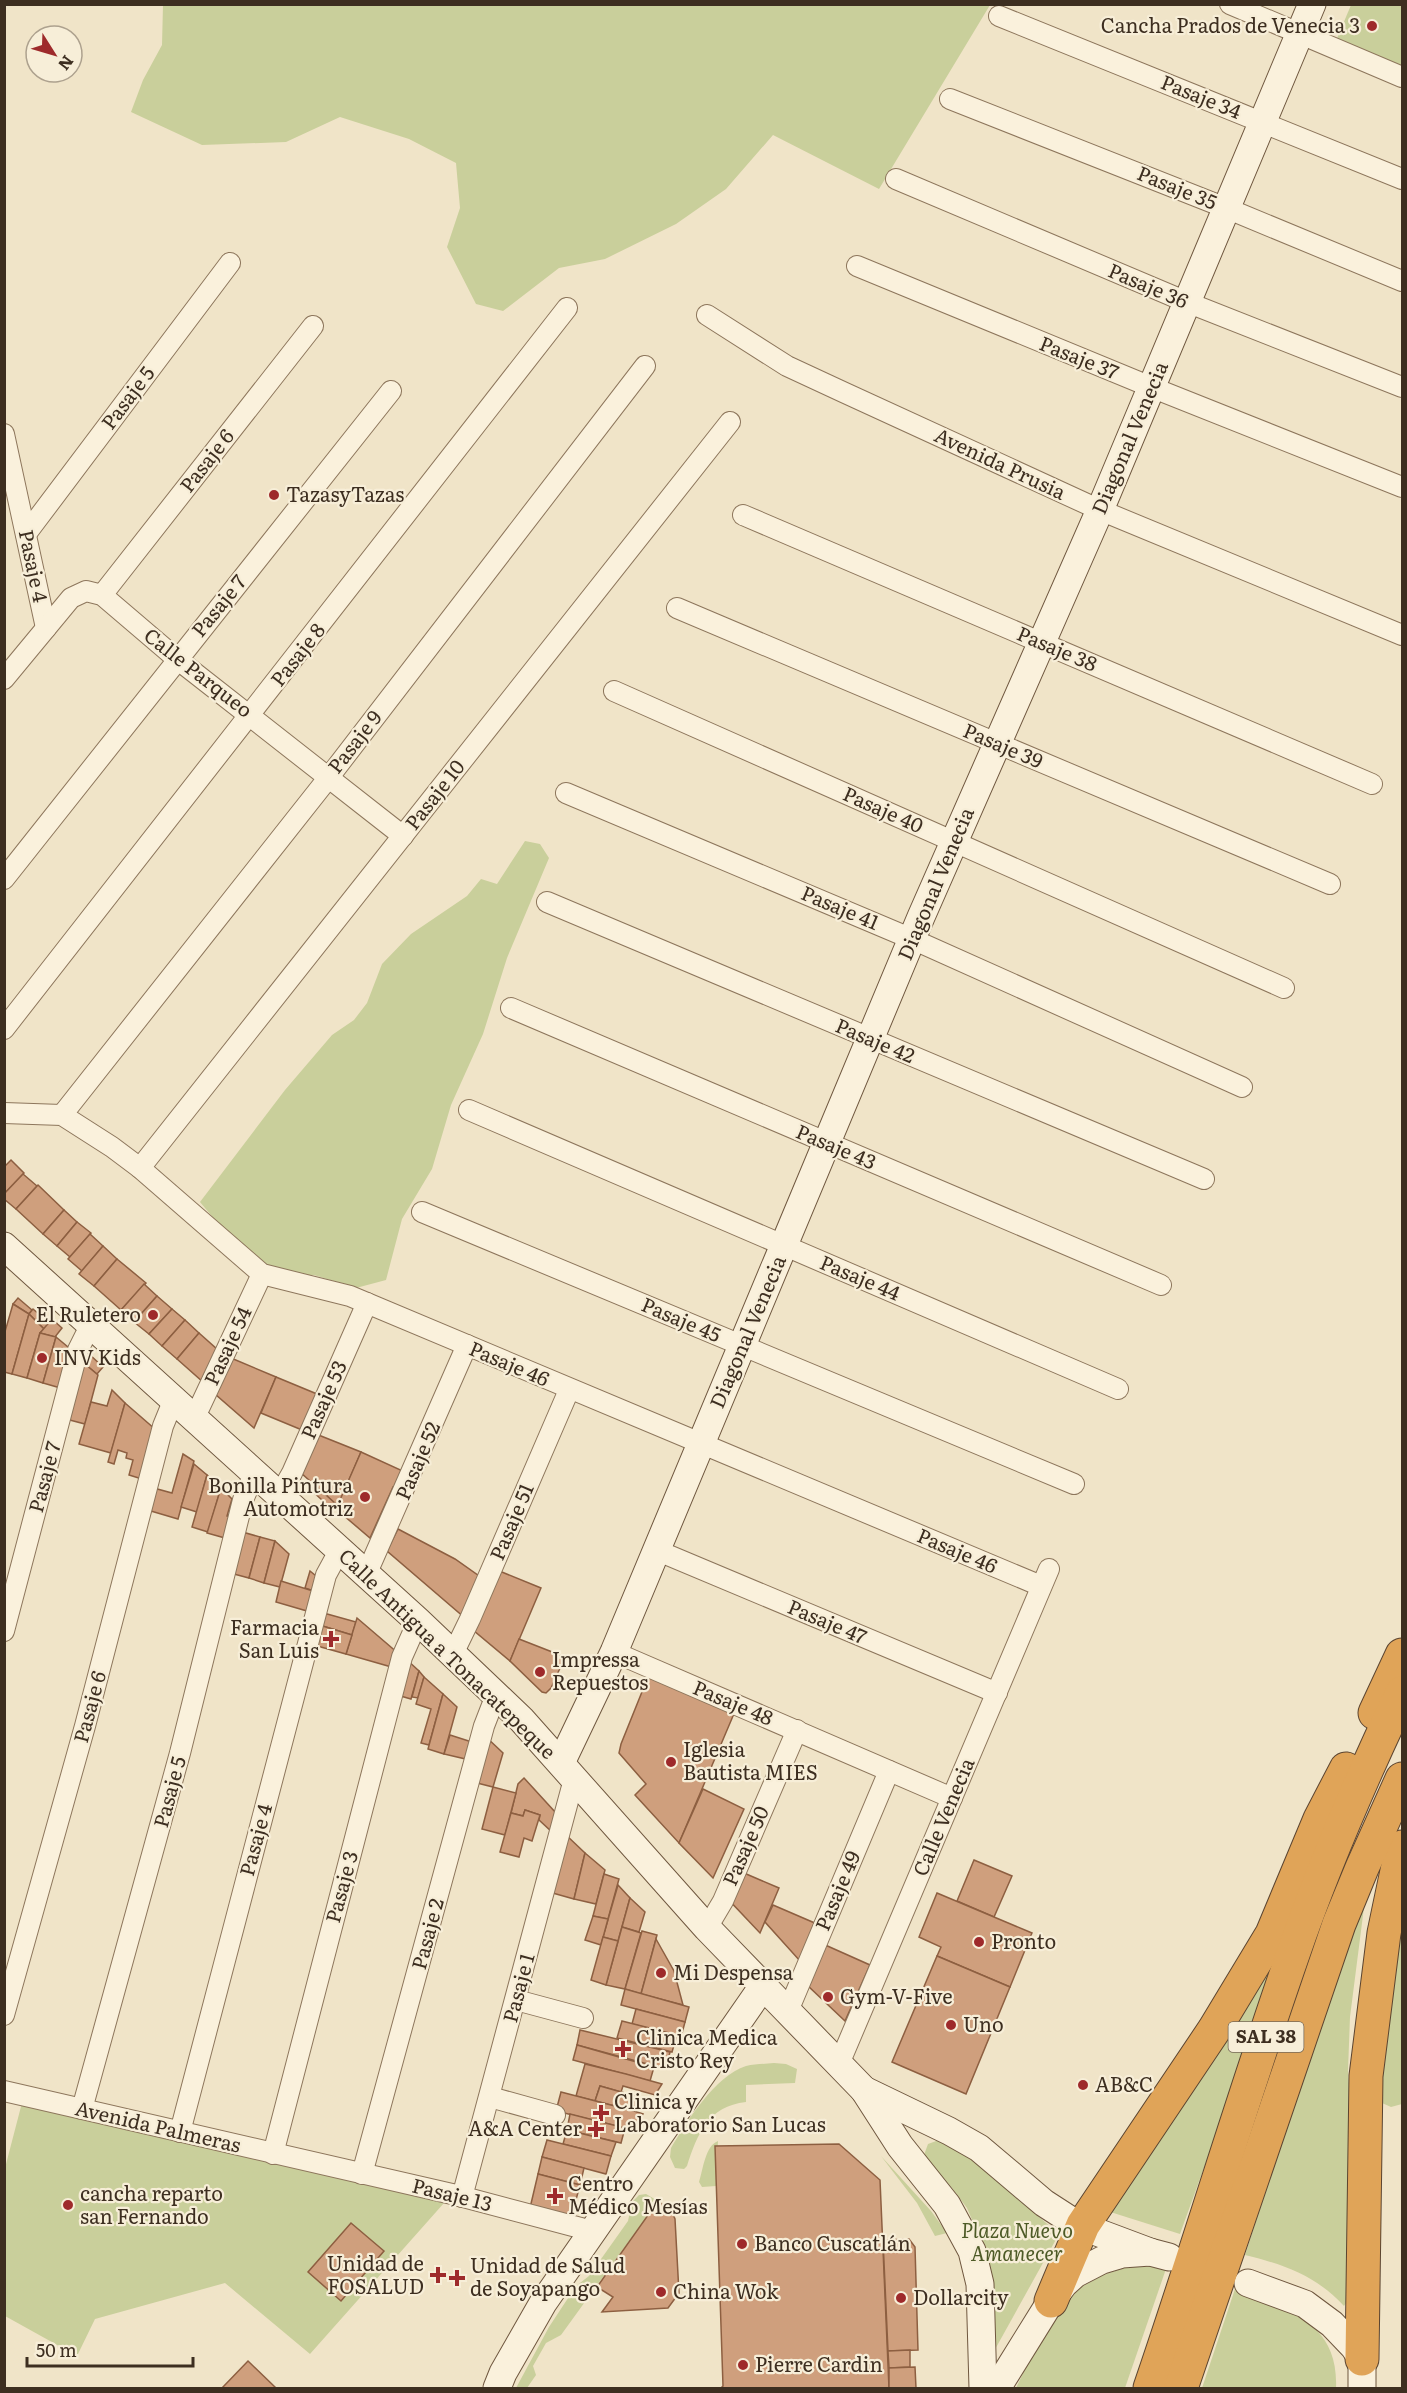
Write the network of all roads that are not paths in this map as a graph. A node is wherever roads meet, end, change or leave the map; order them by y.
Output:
1 (1230, 4) edge
2 (1312, 4) edge
3 (999, 16) dead end
4 (1299, 34) junction
5 (1402, 77) edge
6 (950, 99) dead end
7 (1264, 122) junction
8 (896, 179) dead end
9 (1402, 179) edge
10 (1226, 208) junction
11 (230, 263) dead end
12 (857, 266) dead end
13 (1402, 281) edge
14 (1188, 303) junction
15 (567, 308) dead end
16 (707, 315) dead end
17 (313, 326) dead end
18 (645, 366) dead end
19 (1151, 387) junction
20 (1402, 387) edge
21 (391, 391) dead end
22 (730, 422) dead end
23 (4, 434) edge
24 (1402, 486) edge
25 (1100, 510) junction
26 (743, 515) dead end
27 (26, 534) junction
28 (102, 595) junction
29 (677, 608) dead end
30 (46, 628) junction
31 (1402, 635) edge
32 (1042, 643) junction
33 (177, 658) junction
34 (4, 679) edge
35 (614, 691) dead end
36 (251, 715) junction
37 (998, 743) junction
38 (329, 777) junction
39 (1372, 784) dead end
40 (567, 793) dead end
41 (403, 836) junction
42 (954, 842) junction
43 (4, 879) edge
44 (1330, 884) dead end
45 (547, 902) dead end
46 (912, 939) junction
47 (1284, 988) dead end
48 (511, 1008) dead end
49 (4, 1029) edge
50 (870, 1039) junction
51 (1242, 1088) dead end
52 (469, 1110) dead end
53 (4, 1113) edge
54 (62, 1115) junction
55 (827, 1143) junction
56 (140, 1168) junction
57 (1204, 1179) dead end
58 (422, 1212) dead end
59 (783, 1246) junction
60 (7, 1255) edge
61 (262, 1274) junction
62 (1161, 1285) dead end
63 (367, 1303) junction
64 (91, 1324) junction
65 (742, 1345) junction
66 (468, 1346) junction
67 (1118, 1389) dead end
68 (569, 1390) junction
69 (174, 1399) junction
70 (195, 1417) junction
71 (700, 1444) junction
72 (254, 1474) junction
73 (1074, 1484) dead end
74 (279, 1496) junction
75 (656, 1550) junction
76 (339, 1551) junction
77 (366, 1575) junction
78 (1045, 1578) joint
79 (417, 1621) junction
80 (4, 1632) edge
81 (614, 1652) junction
82 (453, 1654) junction
83 (1402, 1655) edge
84 (997, 1693) junction
85 (1402, 1693) edge
86 (496, 1695) junction
87 (797, 1730) junction
88 (567, 1771) junction
89 (889, 1771) junction
90 (1402, 1779) edge
91 (952, 1797) junction
92 (1402, 1847) edge
93 (707, 1928) junction
94 (764, 1986) junction
95 (516, 2000) junction
96 (788, 2011) junction
97 (4, 2015) edge
98 (583, 2018) dead end
99 (839, 2064) junction
100 (864, 2090) junction
101 (4, 2091) edge
102 (490, 2097) junction
103 (82, 2109) junction
104 (555, 2115) dead end
105 (180, 2132) junction
106 (273, 2154) junction
107 (311, 2163) joint
108 (362, 2174) junction
109 (462, 2197) junction
110 (1083, 2227) junction
111 (592, 2231) junction
112 (1248, 2283) dead end
113 (1051, 2301) junction
114 (1362, 2374) edge
115 (496, 2388) edge
116 (983, 2388) edge
117 (997, 2388) edge
118 (1150, 2388) edge
119 (1182, 2388) edge

1 - 4 street
2 - 4 street, Diagonal Venecia
3 - 7 street, Pasaje 34
4 - 5 street
4 - 7 street, Diagonal Venecia
6 - 10 street, Pasaje 35
7 - 9 street, Pasaje 34
7 - 10 street, Diagonal Venecia
8 - 14 street, Pasaje 36
10 - 13 street, Pasaje 35
10 - 14 street, Diagonal Venecia
11 - 27 street, Pasaje 5
12 - 19 street, Pasaje 37
14 - 19 street, Diagonal Venecia
14 - 20 street, Pasaje 36
15 - 36 street, Pasaje 8
16 - 25 street, Avenida Prusia
17 - 28 street, Pasaje 6
18 - 38 street, Pasaje 9
19 - 24 street, Pasaje 37
19 - 25 street, Diagonal Venecia
21 - 33 street, Pasaje 7
22 - 41 street, Pasaje 10
23 - 27 street, Pasaje 4
25 - 31 street, Avenida Prusia
25 - 32 street, Diagonal Venecia
26 - 32 street, Pasaje 38
27 - 30 street, Pasaje 4
28 - 30 street
28 - 33 street, Calle Parqueo
29 - 37 street, Pasaje 39
30 - 34 street
32 - 37 street, Diagonal Venecia
32 - 39 street, Pasaje 38
33 - 36 street, Calle Parqueo
33 - 43 street, Pasaje 7
35 - 42 street, Pasaje 40
36 - 38 street, Calle Parqueo
36 - 49 street, Pasaje 8
37 - 42 street, Diagonal Venecia
37 - 44 street, Pasaje 39
38 - 41 street, Calle Parqueo
38 - 54 street, Pasaje 9
40 - 46 street, Pasaje 41
41 - 56 street, Pasaje 10
42 - 46 street, Diagonal Venecia
42 - 47 street, Pasaje 40
45 - 50 street, Pasaje 42
46 - 50 street, Diagonal Venecia
46 - 51 street, Pasaje 41
48 - 55 street, Pasaje 43
50 - 55 street, Diagonal Venecia
50 - 57 street, Pasaje 42
52 - 59 street, Pasaje 44
53 - 54 street
54 - 56 street, Pasaje 46
55 - 59 street, Diagonal Venecia
55 - 62 street, Pasaje 43
56 - 61 street, Pasaje 46
58 - 65 street, Pasaje 45
59 - 65 street, Diagonal Venecia
59 - 67 street, Pasaje 44
60 - 64 street, Calle Antigua a Tonacatepeque
61 - 63 street, Pasaje 46
61 - 70 street, Pasaje 54
63 - 66 street, Pasaje 46
63 - 74 street, Pasaje 53
64 - 69 street, Calle Antigua a Tonacatepeque
64 - 80 street, Pasaje 7
65 - 71 street, Diagonal Venecia
65 - 73 street, Pasaje 45
66 - 68 street, Pasaje 46
66 - 77 street, Pasaje 52
68 - 71 street, Pasaje 46
68 - 82 street, Pasaje 51
69 - 70 street, Calle Antigua a Tonacatepeque
69 - 97 street, Pasaje 6
70 - 72 street, Calle Antigua a Tonacatepeque
71 - 75 street, Diagonal Venecia
71 - 78 street, Pasaje 46
72 - 74 street, Calle Antigua a Tonacatepeque
72 - 103 street, Pasaje 5
74 - 76 street, Calle Antigua a Tonacatepeque
75 - 81 street, Diagonal Venecia
75 - 84 street, Pasaje 47
76 - 77 street, Calle Antigua a Tonacatepeque
76 - 105 street, Pasaje 4
77 - 79 street, Calle Antigua a Tonacatepeque
78 - 84 street, Calle Venecia
79 - 82 street, Calle Antigua a Tonacatepeque
79 - 106 street, Pasaje 3
81 - 87 street, Pasaje 48
81 - 88 street, Diagonal Venecia
82 - 86 street, Calle Antigua a Tonacatepeque
83 - 110 highway
84 - 91 street, Calle Venecia
85 - 118 highway, SAL 38
86 - 88 street, Calle Antigua a Tonacatepeque
86 - 108 street, Pasaje 2
87 - 89 street, Pasaje 48
87 - 93 street, Pasaje 50
88 - 93 street, Calle Antigua a Tonacatepeque
88 - 95 street, Pasaje 1
89 - 91 street, Pasaje 48
89 - 96 street, Pasaje 49
90 - 119 highway, SAL 38
91 - 99 street, Calle Venecia
92 - 114 highway
93 - 94 street, Calle Antigua a Tonacatepeque
94 - 96 street, Calle Antigua a Tonacatepeque
94 - 111 street
95 - 98 street
95 - 102 street, Pasaje 1
96 - 99 street, Calle Antigua a Tonacatepeque
99 - 100 street, Calle Antigua a Tonacatepeque
100 - 110 street, Calle Antigua a Tonacatepeque
100 - 116 street, Calle Antigua a Tonacatepeque
101 - 103 street, Avenida Palmeras
102 - 104 street
102 - 109 street, Pasaje 1
103 - 105 street, Avenida Palmeras
105 - 106 street, Avenida Palmeras
106 - 107 street, Avenida Palmeras
107 - 108 street, Pasaje 13
108 - 109 street, Pasaje 13
109 - 111 street, Pasaje 13
110 - 113 highway
110 - 113 street, Calle Antigua a Tonacatepeque
111 - 115 street
112 - 114 street
113 - 117 street

